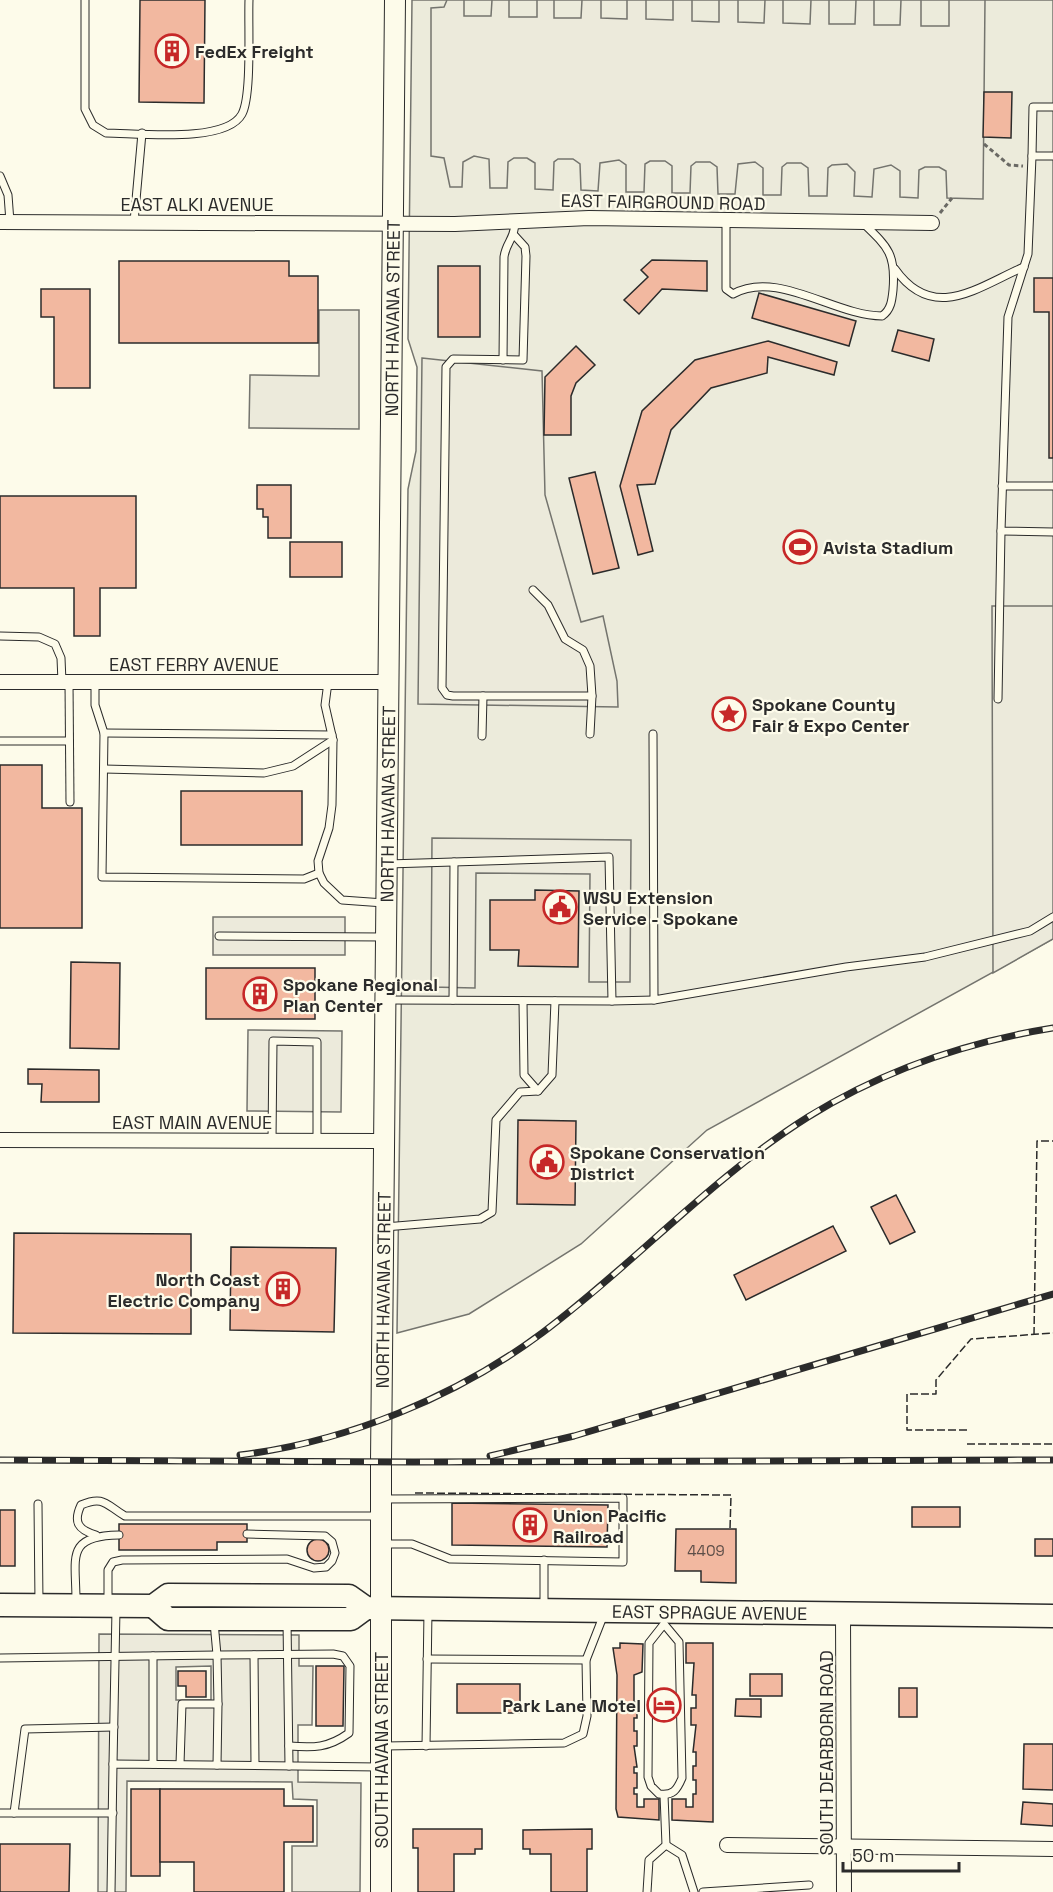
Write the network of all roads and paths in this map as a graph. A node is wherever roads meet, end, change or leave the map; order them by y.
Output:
1 (85, 0) edge
2 (249, 0) edge
3 (395, 0) edge
4 (1053, 107) edge
5 (142, 133) junction
6 (984, 144) dead end
7 (1032, 156) junction
8 (1053, 156) edge
9 (1031, 166) junction
10 (0, 176) edge
11 (952, 198) dead end
12 (726, 221) junction
13 (5, 222) edge
14 (134, 222) junction
15 (394, 222) junction
16 (862, 222) junction
17 (932, 223) joint
18 (515, 229) junction
19 (1024, 267) junction
20 (895, 268) junction
21 (503, 360) junction
22 (1002, 486) junction
23 (1053, 486) edge
24 (1001, 531) junction
25 (1053, 532) edge
26 (533, 590) dead end
27 (0, 636) edge
28 (0, 682) edge
29 (65, 682) junction
30 (95, 682) junction
31 (328, 682) junction
32 (388, 682) junction
33 (483, 696) junction
34 (592, 696) junction
35 (998, 699) dead end
36 (104, 733) junction
37 (590, 734) dead end
38 (653, 734) dead end
39 (482, 736) dead end
40 (333, 738) junction
41 (0, 741) edge
42 (69, 741) junction
43 (104, 769) junction
44 (70, 802) dead end
45 (454, 862) junction
46 (387, 864) junction
47 (319, 873) junction
48 (386, 903) junction
49 (1053, 916) edge
50 (219, 936) dead end
51 (386, 937) junction
52 (385, 1000) junction
53 (453, 1000) junction
54 (523, 1000) junction
55 (555, 1000) junction
56 (612, 1000) junction
57 (654, 1000) junction
58 (538, 1091) junction
59 (0, 1140) edge
60 (272, 1141) junction
61 (317, 1141) junction
62 (384, 1141) junction
63 (383, 1228) junction
64 (38, 1504) dead end
65 (381, 1507) junction
66 (247, 1534) dead end
67 (119, 1535) dead end
68 (96, 1536) junction
69 (381, 1544) junction
70 (544, 1560) junction
71 (0, 1605) edge
72 (39, 1605) junction
73 (76, 1606) junction
74 (112, 1606) junction
75 (153, 1606) junction
76 (374, 1608) junction
77 (428, 1608) junction
78 (544, 1610) junction
79 (605, 1610) junction
80 (843, 1614) junction
81 (1053, 1616) edge
82 (664, 1617) junction
83 (213, 1619) junction
84 (287, 1619) junction
85 (217, 1655) junction
86 (254, 1655) junction
87 (287, 1655) junction
88 (116, 1656) junction
89 (153, 1656) junction
90 (0, 1658) edge
91 (427, 1659) junction
92 (586, 1660) junction
93 (218, 1704) junction
94 (114, 1727) junction
95 (289, 1746) junction
96 (381, 1746) junction
97 (426, 1746) junction
98 (113, 1764) junction
99 (153, 1764) junction
100 (180, 1764) junction
101 (216, 1765) junction
102 (255, 1765) junction
103 (289, 1766) junction
104 (381, 1767) junction
105 (664, 1795) junction
106 (0, 1813) edge
107 (14, 1813) junction
108 (113, 1813) junction
109 (666, 1845) junction
110 (727, 1845) dead end
111 (844, 1846) junction
112 (1053, 1849) edge
113 (809, 1885) dead end
114 (111, 1892) edge
115 (381, 1892) edge
116 (647, 1892) edge
117 (694, 1892) edge
118 (703, 1892) edge
119 (844, 1892) edge

1 - 5 lane
2 - 5 lane
3 - 15 street, NORTH HAVANA STREET
4 - 7 lane
5 - 14 lane
6 - 9 path
7 - 8 lane
7 - 9 lane
9 - 19 lane
10 - 13 lane
11 - 17 path
12 - 16 street, EAST FAIRGROUND ROAD
12 - 18 street, EAST FAIRGROUND ROAD
12 - 20 lane
13 - 14 street, EAST ALKI AVENUE
14 - 15 street, EAST ALKI AVENUE
15 - 18 street, EAST FAIRGROUND ROAD
15 - 32 street, NORTH HAVANA STREET
16 - 17 street, EAST FAIRGROUND ROAD
16 - 20 lane
18 - 21 lane
18 - 21 lane
19 - 20 lane
19 - 22 lane
21 - 33 lane
22 - 23 lane
22 - 24 lane
24 - 25 lane
24 - 35 lane
26 - 34 lane
27 - 29 lane
28 - 29 street, EAST FERRY AVENUE
29 - 30 street, EAST FERRY AVENUE
29 - 42 lane
30 - 31 street, EAST FERRY AVENUE
30 - 36 lane
31 - 32 street, EAST FERRY AVENUE
31 - 40 lane
32 - 46 street, NORTH HAVANA STREET
33 - 34 lane
33 - 39 lane
34 - 37 lane
36 - 40 lane
36 - 43 lane
38 - 57 lane
40 - 43 lane
40 - 47 lane
41 - 42 lane
42 - 44 lane
43 - 47 lane
45 - 46 lane
45 - 53 lane
45 - 56 lane
46 - 48 street, NORTH HAVANA STREET
47 - 48 lane
48 - 51 street, NORTH HAVANA STREET
49 - 57 lane
50 - 51 lane
51 - 52 street, NORTH HAVANA STREET
52 - 53 lane
52 - 62 street, NORTH HAVANA STREET
53 - 54 lane
54 - 55 lane
54 - 58 lane
55 - 56 lane
55 - 58 lane
56 - 57 lane
58 - 63 lane
59 - 60 street, EAST MAIN AVENUE
60 - 61 street, EAST MAIN AVENUE
60 - 61 lane
61 - 62 street, EAST MAIN AVENUE
62 - 63 street, NORTH HAVANA STREET
63 - 65 street, NORTH HAVANA STREET
64 - 72 lane
65 - 68 lane
65 - 69 street, NORTH HAVANA STREET
65 - 70 lane
66 - 74 lane
67 - 68 lane
68 - 73 lane
69 - 70 lane
69 - 76 street, NORTH HAVANA STREET
70 - 78 lane
71 - 72 main road, EAST SPRAGUE AVENUE
72 - 73 main road, EAST SPRAGUE AVENUE
73 - 74 main road, EAST SPRAGUE AVENUE
74 - 75 main road, EAST SPRAGUE AVENUE
74 - 88 lane
75 - 76 main road, EAST SPRAGUE AVENUE
75 - 83 main road, EAST SPRAGUE AVENUE
76 - 77 main road, EAST SPRAGUE AVENUE
76 - 84 main road, EAST SPRAGUE AVENUE
76 - 96 street, SOUTH HAVANA STREET
77 - 78 main road, EAST SPRAGUE AVENUE
77 - 91 lane
78 - 79 main road, EAST SPRAGUE AVENUE
79 - 82 main road, EAST SPRAGUE AVENUE
79 - 92 lane
80 - 81 main road, EAST SPRAGUE AVENUE
80 - 82 main road, EAST SPRAGUE AVENUE
80 - 111 street, SOUTH DEARBORN ROAD
82 - 105 lane
82 - 105 lane
83 - 84 main road, EAST SPRAGUE AVENUE
83 - 85 lane
84 - 87 lane
85 - 86 lane
85 - 89 lane
85 - 93 lane
86 - 87 lane
86 - 102 lane
87 - 95 lane
87 - 95 lane
88 - 89 lane
88 - 90 lane
88 - 94 lane
89 - 99 lane
91 - 92 lane
91 - 97 lane
92 - 97 lane
93 - 100 lane
93 - 101 lane
94 - 98 lane
94 - 107 lane
95 - 103 lane
96 - 97 lane
96 - 104 street, SOUTH HAVANA STREET
98 - 99 lane
98 - 108 lane
99 - 100 lane
100 - 101 lane
101 - 102 lane
102 - 103 lane
103 - 104 lane
104 - 115 street, SOUTH HAVANA STREET
105 - 109 lane
106 - 107 lane
107 - 108 lane
108 - 114 lane
109 - 116 lane
109 - 117 lane
110 - 111 street
111 - 112 street
111 - 119 street, SOUTH DEARBORN ROAD
113 - 118 lane

